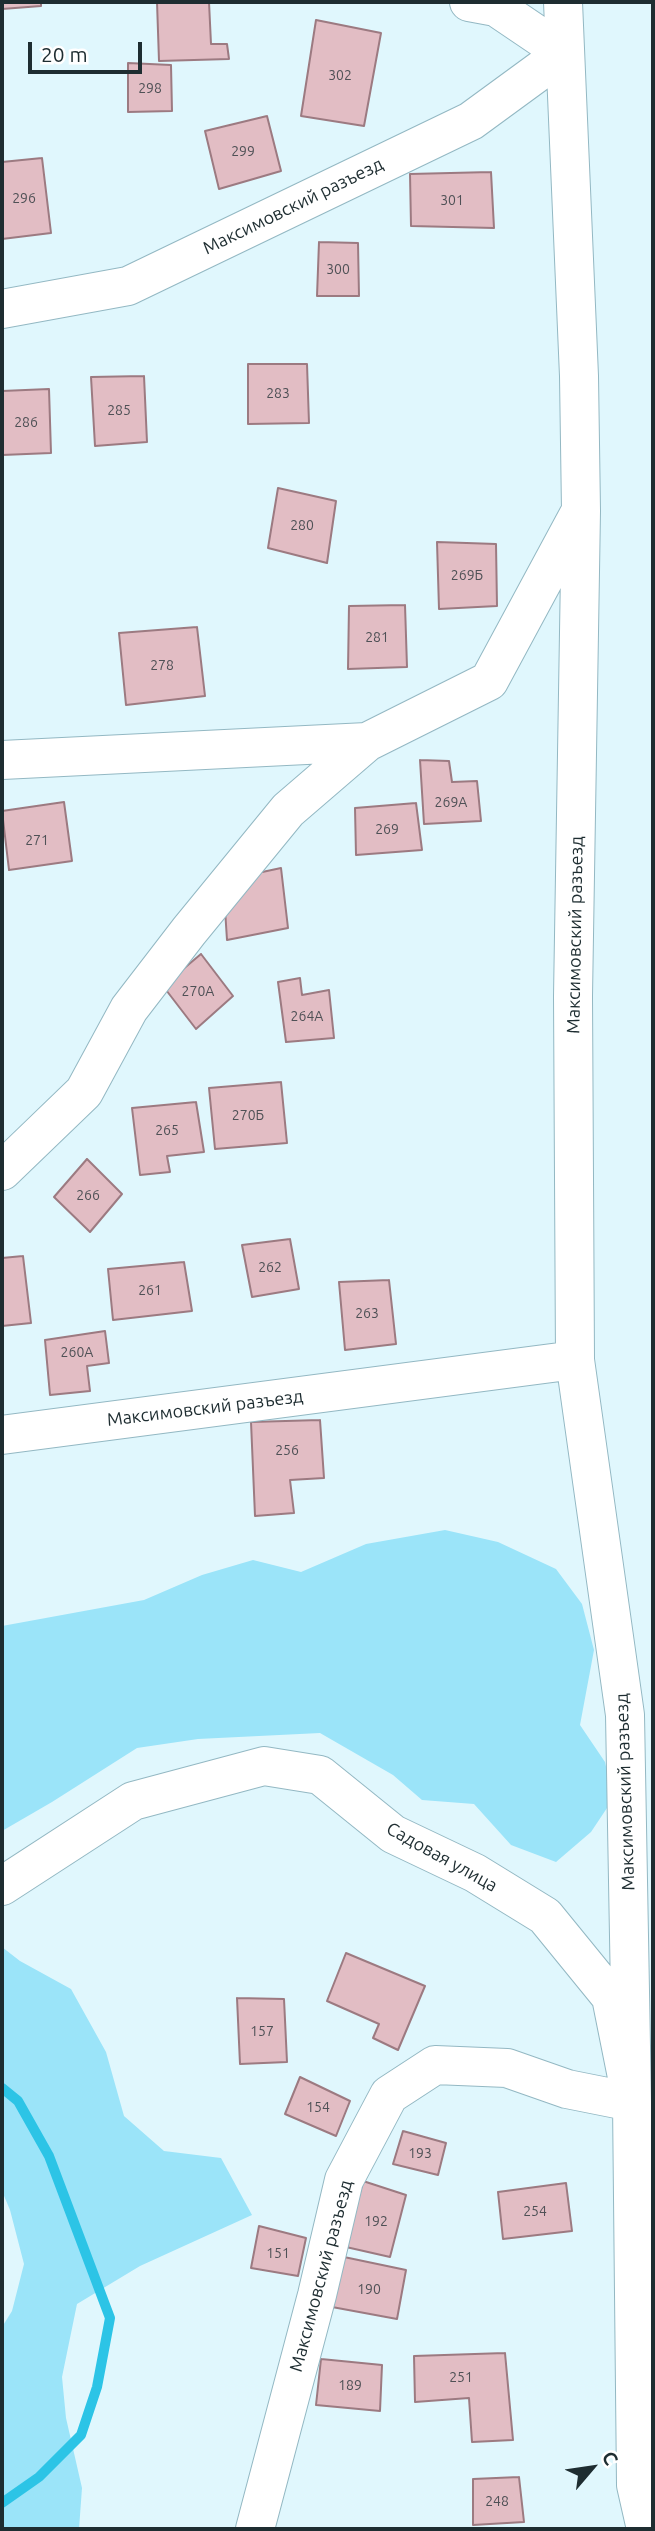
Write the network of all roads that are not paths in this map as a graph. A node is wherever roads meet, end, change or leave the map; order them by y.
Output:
1 (469, 2) edge
2 (563, 2) edge
3 (564, 53) junction
4 (2, 309) edge
5 (581, 511) junction
6 (367, 741) junction
7 (2, 760) edge
8 (2, 1171) edge
9 (575, 1360) junction
10 (2, 1434) edge
11 (2, 1886) edge
12 (632, 2102) junction
13 (264, 2522) edge
14 (646, 2529) edge

1 - 3 street
2 - 3 street, Максимовский разъезд
3 - 4 street, Максимовский разъезд
3 - 5 street, Максимовский разъезд
5 - 6 street, Максимовский разъезд
5 - 9 street, Максимовский разъезд
6 - 7 street, Максимовский разъезд
6 - 8 street, Максимовский разъезд
9 - 10 street, Максимовский разъезд
9 - 12 street, Максимовский разъезд
11 - 12 street, Садовая улица
12 - 13 street, Максимовский разъезд
12 - 14 street, Максимовский разъезд

